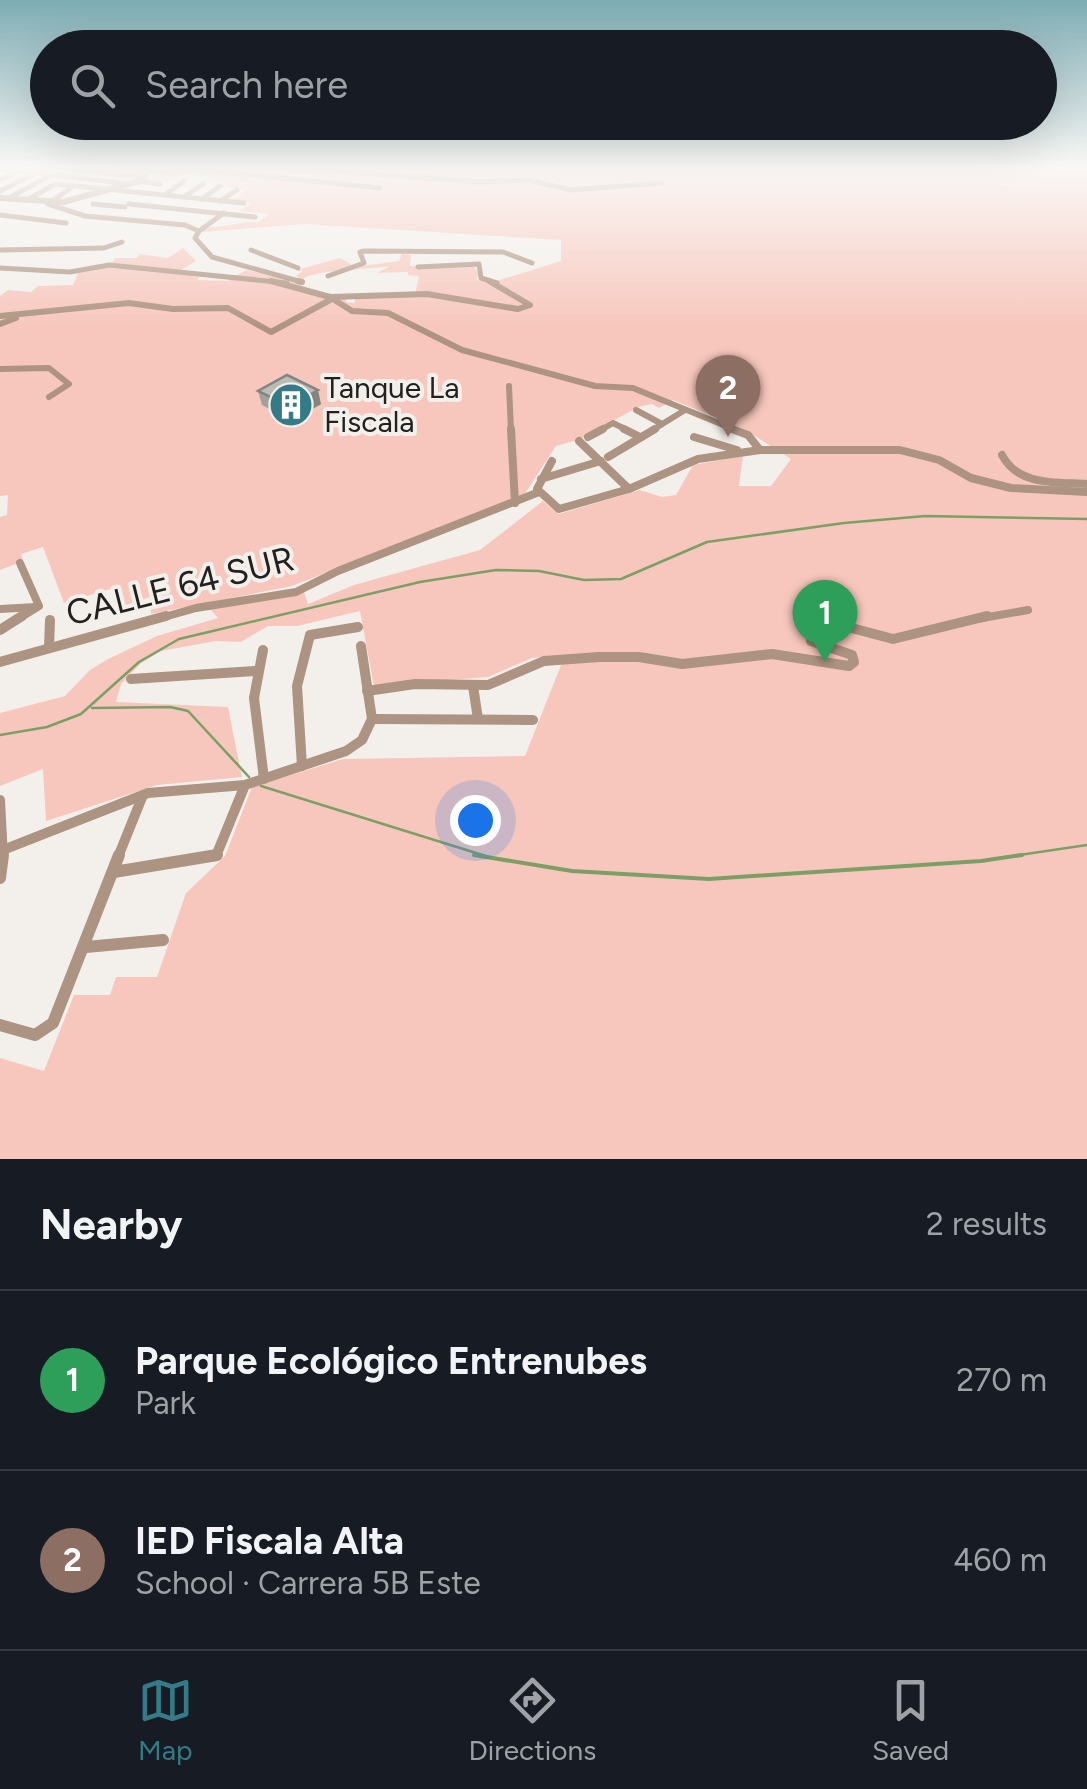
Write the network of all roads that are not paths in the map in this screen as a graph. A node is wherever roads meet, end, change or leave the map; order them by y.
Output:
1 (42, 220) edge
2 (127, 220) edge
3 (170, 220) edge
4 (194, 220) edge
5 (215, 220) edge
6 (66, 223) dead end
7 (166, 223) junction
8 (185, 226) junction
9 (199, 231) junction
10 (121, 244) dead end
11 (0, 250) edge
12 (14, 250) junction
13 (251, 250) dead end
14 (436, 254) junction
15 (458, 254) junction
16 (532, 264) dead end
17 (0, 266) edge
18 (457, 266) junction
19 (418, 267) dead end
20 (248, 268) joint
21 (434, 268) junction
22 (286, 276) junction
23 (328, 276) dead end
24 (317, 292) junction
25 (377, 295) joint
26 (330, 299) junction
27 (1, 318) edge
28 (0, 369) edge
29 (510, 386) dead end
30 (49, 397) dead end
31 (636, 410) dead end
32 (685, 410) junction
33 (662, 424) junction
34 (640, 437) junction
35 (694, 437) dead end
36 (760, 450) junction
37 (744, 451) junction
38 (1002, 454) dead end
39 (605, 459) junction
40 (552, 461) dead end
41 (1087, 484) edge
42 (539, 485) junction
43 (629, 488) junction
44 (1087, 492) edge
45 (515, 503) junction
46 (20, 563) dead end
47 (0, 610) edge
48 (36, 610) junction
49 (1028, 610) dead end
50 (50, 620) dead end
51 (358, 627) dead end
52 (0, 630) edge
53 (361, 646) dead end
54 (49, 647) junction
55 (263, 650) dead end
56 (0, 662) edge
57 (255, 671) junction
58 (131, 679) dead end
59 (472, 686) junction
60 (368, 692) junction
61 (372, 718) junction
62 (478, 719) junction
63 (533, 720) dead end
64 (302, 766) junction
65 (264, 778) junction
66 (244, 785) junction
67 (143, 795) junction
68 (0, 800) edge
69 (2, 850) edge
70 (114, 872) junction
71 (0, 878) edge
72 (163, 940) dead end
73 (86, 946) junction
74 (0, 1025) edge

1 - 6 street
2 - 7 street
3 - 7 street
4 - 8 street
5 - 9 street
7 - 8 street
8 - 9 street
9 - 20 street
10 - 12 street
11 - 12 street
12 - 17 street
13 - 22 street
14 - 15 street
14 - 21 street
14 - 23 street
15 - 16 street
15 - 18 street
17 - 24 street
18 - 21 street
18 - 25 street
19 - 21 street
20 - 22 street
22 - 24 street
24 - 26 street
25 - 26 street
26 - 27 street
26 - 32 street
28 - 30 street
29 - 45 street
31 - 33 street
32 - 33 street, CALLE 64 SUR
32 - 36 street
33 - 34 street, CALLE 64 SUR
34 - 39 street, CALLE 64 SUR
34 - 39 street
35 - 37 street
36 - 37 street
36 - 44 street
37 - 43 street
38 - 41 street
39 - 42 street, CALLE 64 SUR
39 - 43 street
40 - 42 street
42 - 43 street
42 - 45 street, CALLE 64 SUR
45 - 54 street, CALLE 64 SUR
46 - 48 street
47 - 48 street
48 - 52 street
49 - 59 street
50 - 54 street
51 - 64 street
53 - 60 street
54 - 56 street, CALLE 64 SUR
55 - 57 street
57 - 58 street
57 - 65 street
59 - 60 street
59 - 62 street
60 - 61 street
61 - 62 street
61 - 64 street
62 - 63 street
64 - 65 street
65 - 66 street
66 - 67 street
66 - 70 street
67 - 69 street
67 - 70 street
68 - 69 street
69 - 71 street
70 - 73 street
72 - 73 street
73 - 74 street

